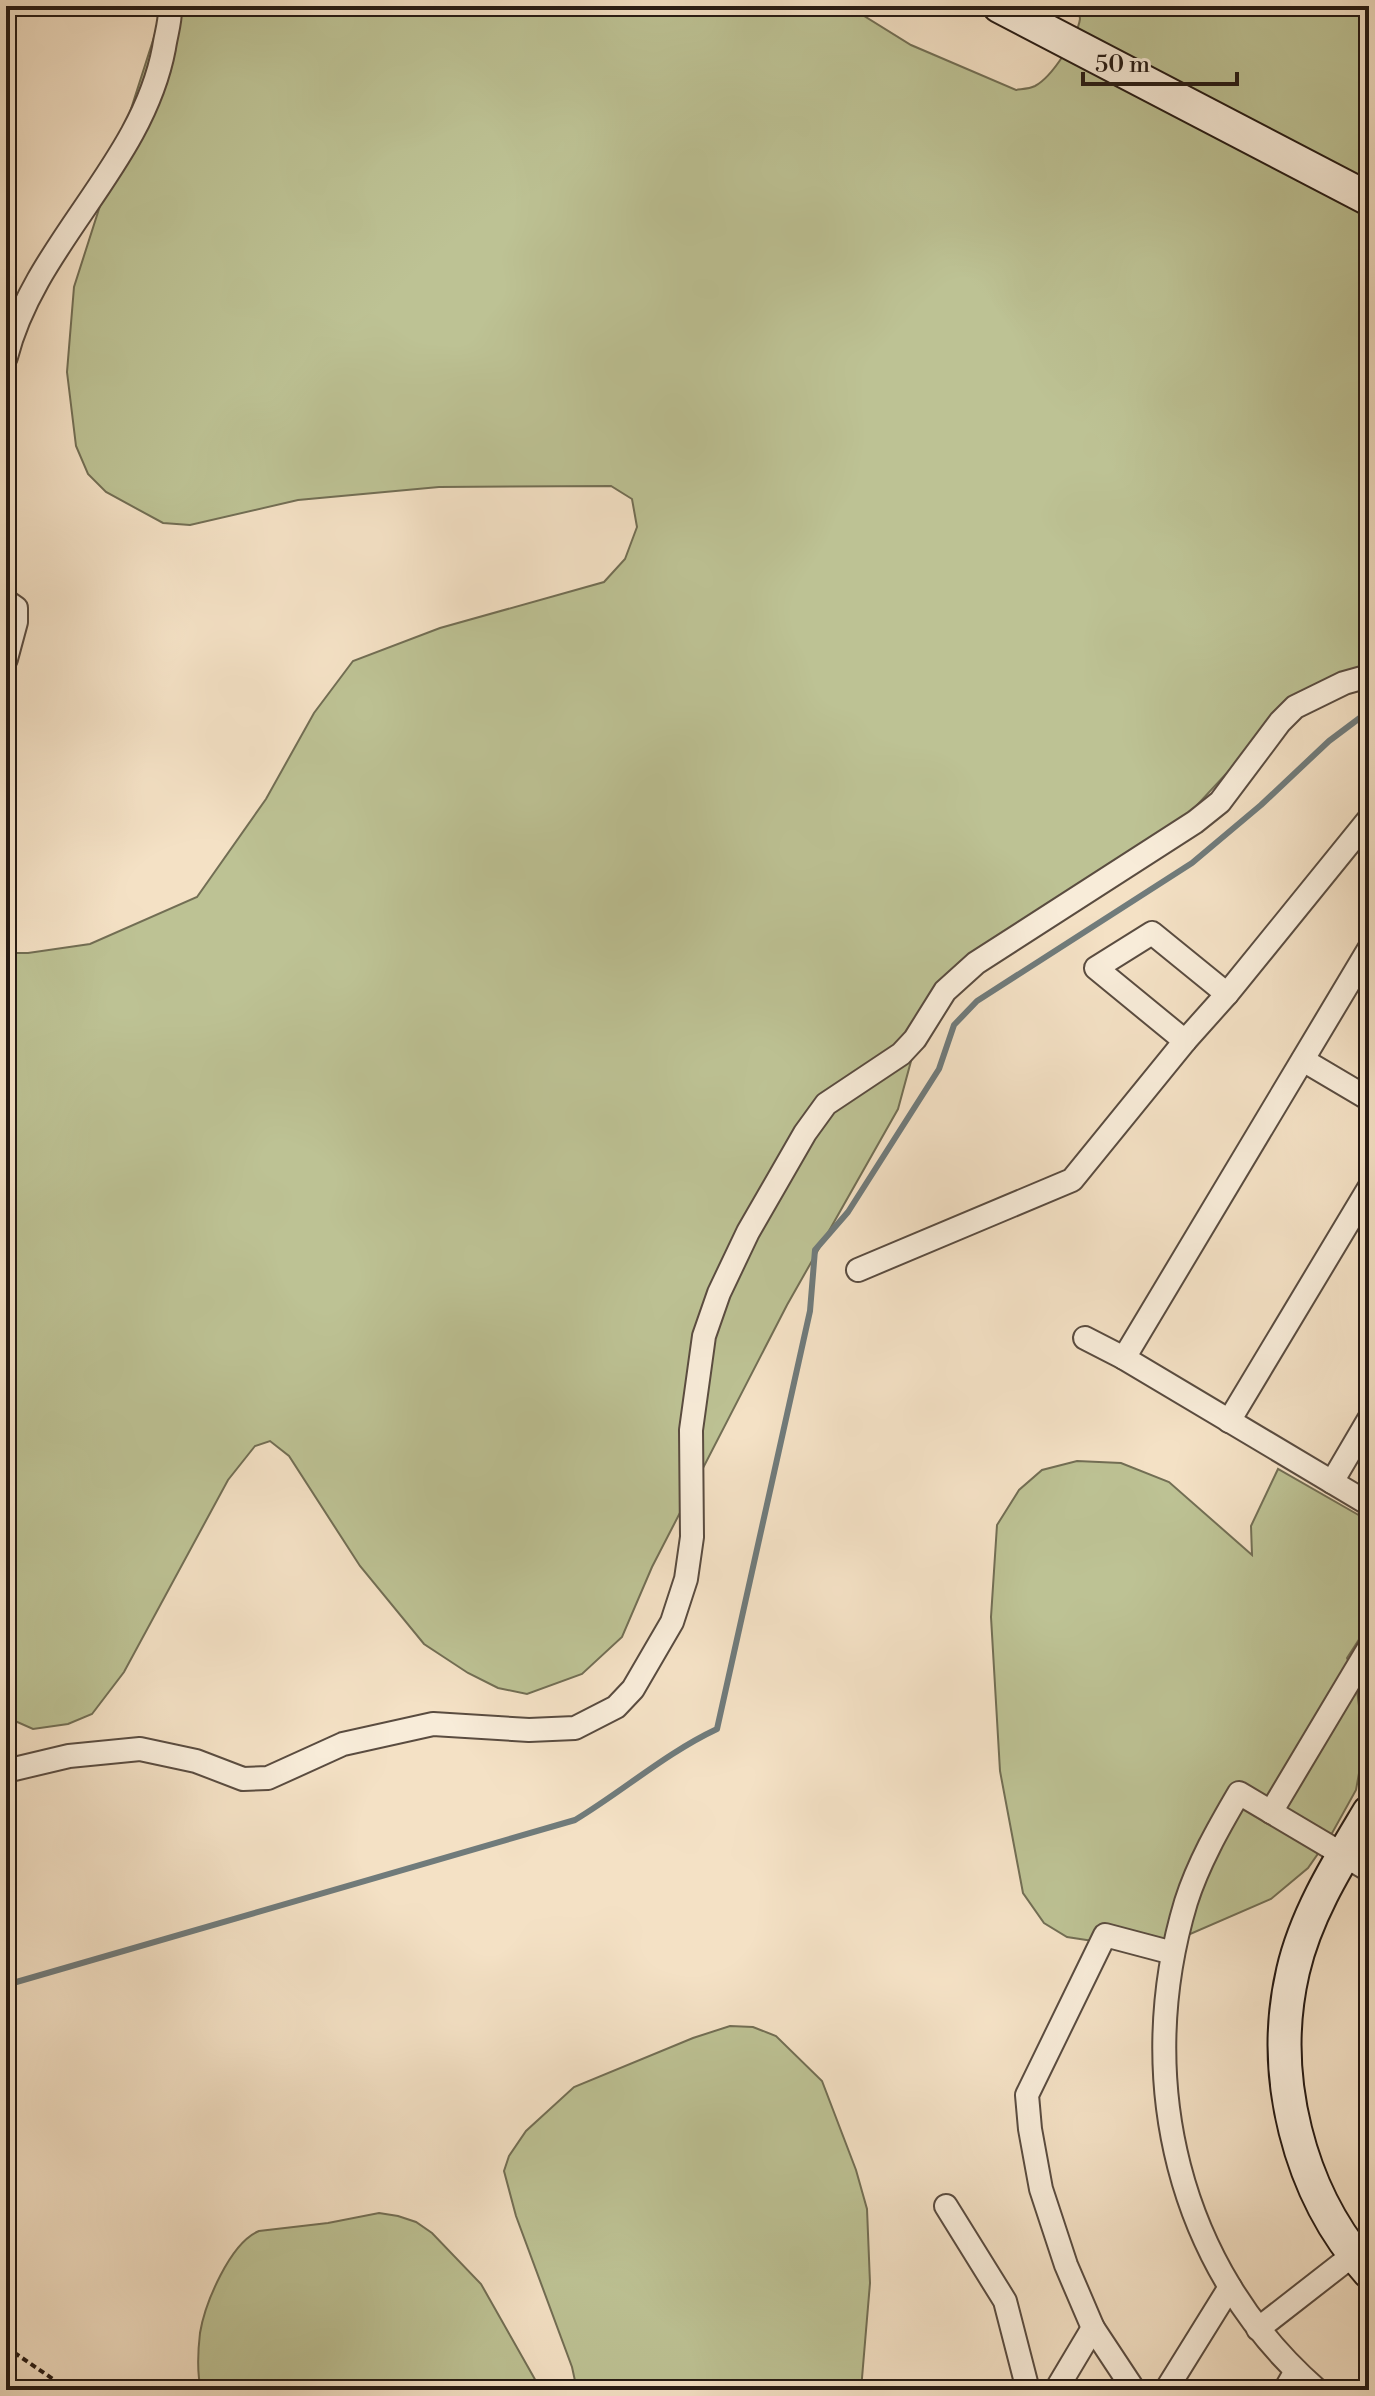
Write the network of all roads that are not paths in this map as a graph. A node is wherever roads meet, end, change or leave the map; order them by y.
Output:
1 (170, 6) edge
2 (999, 6) edge
3 (1369, 199) edge
4 (6, 357) edge
5 (6, 601) edge
6 (6, 659) edge
7 (1369, 676) edge
8 (1369, 819) edge
9 (1367, 955) edge
10 (1227, 994) junction
11 (1185, 1041) junction
12 (1303, 1060) junction
13 (1369, 1099) edge
14 (1369, 1188) edge
15 (858, 1270) dead end
16 (1085, 1338) dead end
17 (1124, 1358) junction
18 (1369, 1419) edge
19 (1229, 1421) junction
20 (1332, 1482) junction
21 (1369, 1504) edge
22 (1369, 1648) edge
23 (6, 1771) edge
24 (1271, 1812) junction
25 (1369, 1812) edge
26 (1356, 1862) edge
27 (1173, 1953) junction
28 (946, 2206) dead end
29 (1361, 2263) edge
30 (1230, 2287) junction
31 (1093, 2328) junction
32 (1258, 2329) junction
33 (1290, 2381) edge
34 (1028, 2390) edge
35 (1056, 2390) edge
36 (1134, 2390) edge
37 (1166, 2390) edge
38 (1317, 2390) edge

1 - 4 street
2 - 3 street
5 - 6 street
7 - 23 street
8 - 10 street
9 - 12 street
10 - 11 street
10 - 11 street
11 - 15 street
12 - 13 street
12 - 17 street
14 - 19 street
16 - 17 street
17 - 19 street
18 - 20 street
19 - 20 street
20 - 21 street
22 - 24 street
24 - 26 street
24 - 27 street
25 - 26 street
26 - 29 street
27 - 30 street
27 - 31 street
28 - 34 street
29 - 32 street
30 - 32 street
30 - 37 street
31 - 35 street
31 - 36 street
32 - 33 street
33 - 38 street

